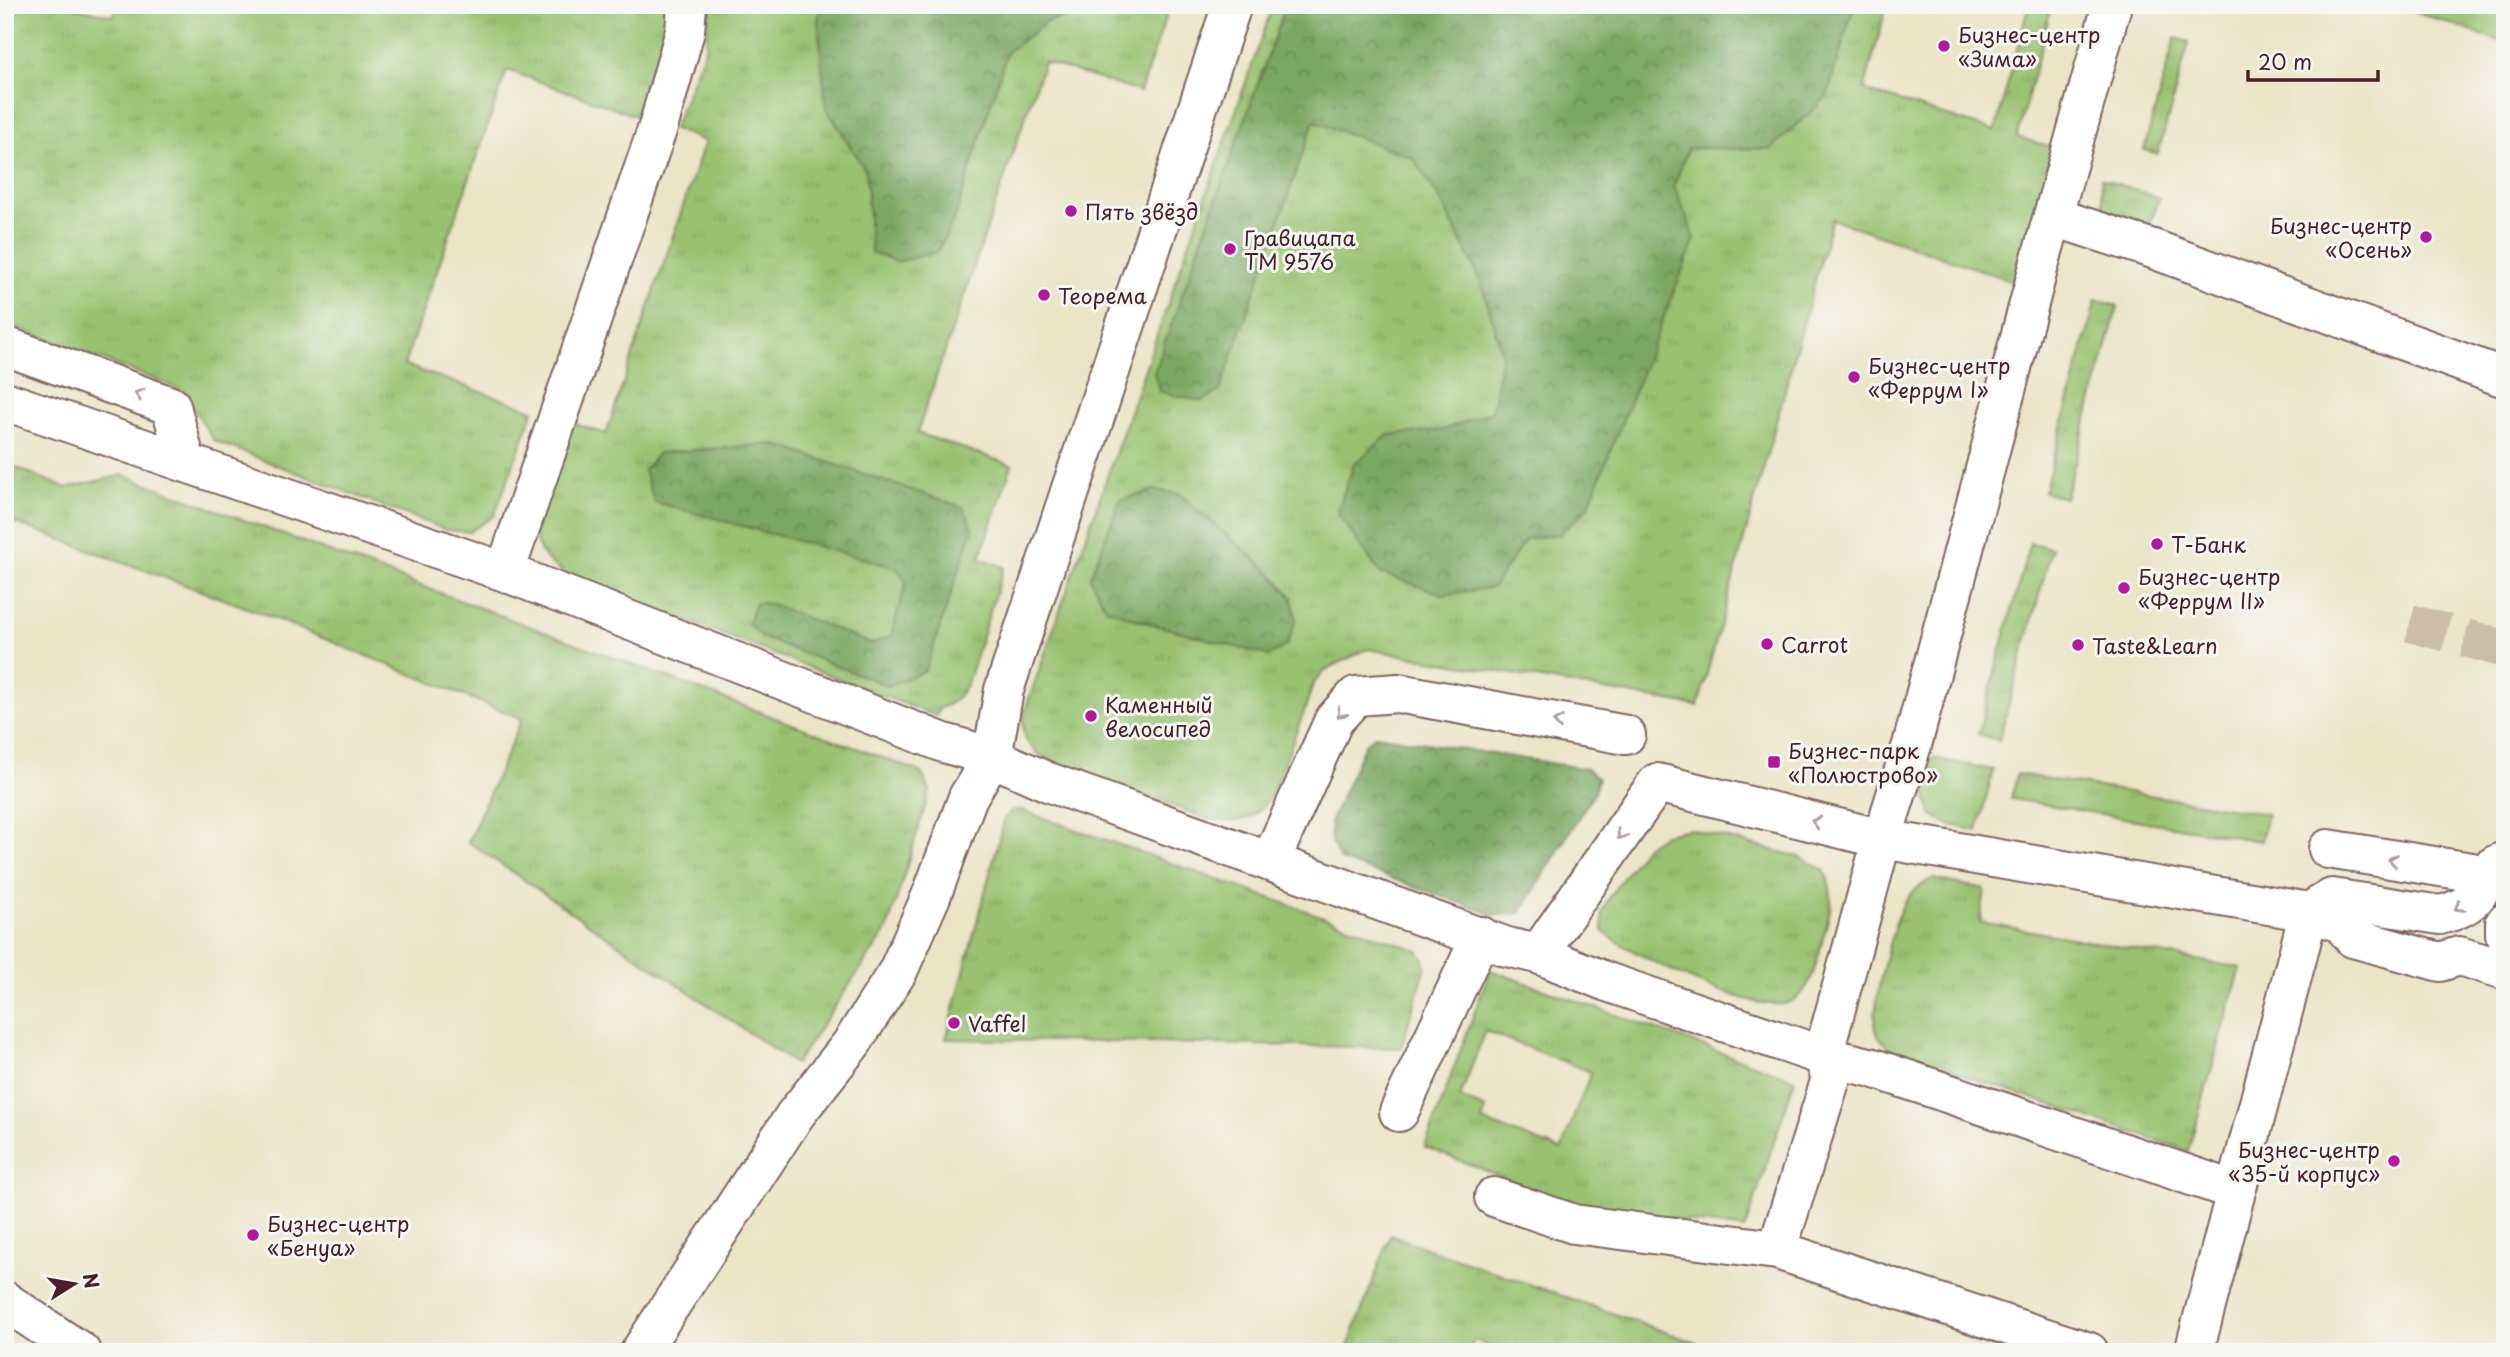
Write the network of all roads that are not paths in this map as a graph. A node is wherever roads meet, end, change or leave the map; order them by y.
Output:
1 (687, 5) edge
2 (1232, 5) edge
3 (2112, 5) edge
4 (2054, 217) junction
5 (5, 346) edge
6 (2505, 378) edge
7 (5, 401) edge
8 (186, 463) junction
9 (505, 572) junction
10 (1626, 734) dead end
11 (992, 757) junction
12 (1882, 839) junction
13 (2328, 849) dead end
14 (1270, 862) junction
15 (2495, 868) edge
16 (2325, 918) junction
17 (2505, 923) edge
18 (2505, 934) edge
19 (1481, 936) junction
20 (1538, 954) junction
21 (2505, 970) edge
22 (1824, 1056) junction
23 (1399, 1112) dead end
24 (2236, 1191) junction
25 (1494, 1197) dead end
26 (1777, 1251) junction
27 (5, 1301) edge
28 (81, 1352) edge
29 (640, 1352) edge
30 (2089, 1352) edge
31 (2194, 1352) edge

1 - 9 main road
2 - 11 main road
3 - 4 main road
4 - 6 main road
4 - 12 main road
8 -> 5 main road
7 - 8 main road
8 - 9 main road
9 - 11 main road
10 -> 14 main road
11 - 14 main road
11 - 29 main road
12 - 16 main road
12 -> 20 main road
12 - 22 main road
15 -> 13 main road
14 - 19 main road
15 -> 16 main road
16 - 21 main road
16 - 24 main road
17 - 18 main road
19 - 20 main road
19 - 23 main road
20 - 22 main road
22 - 24 main road
22 - 26 main road
24 - 31 main road
25 - 26 main road
26 - 30 main road
27 - 28 main road

